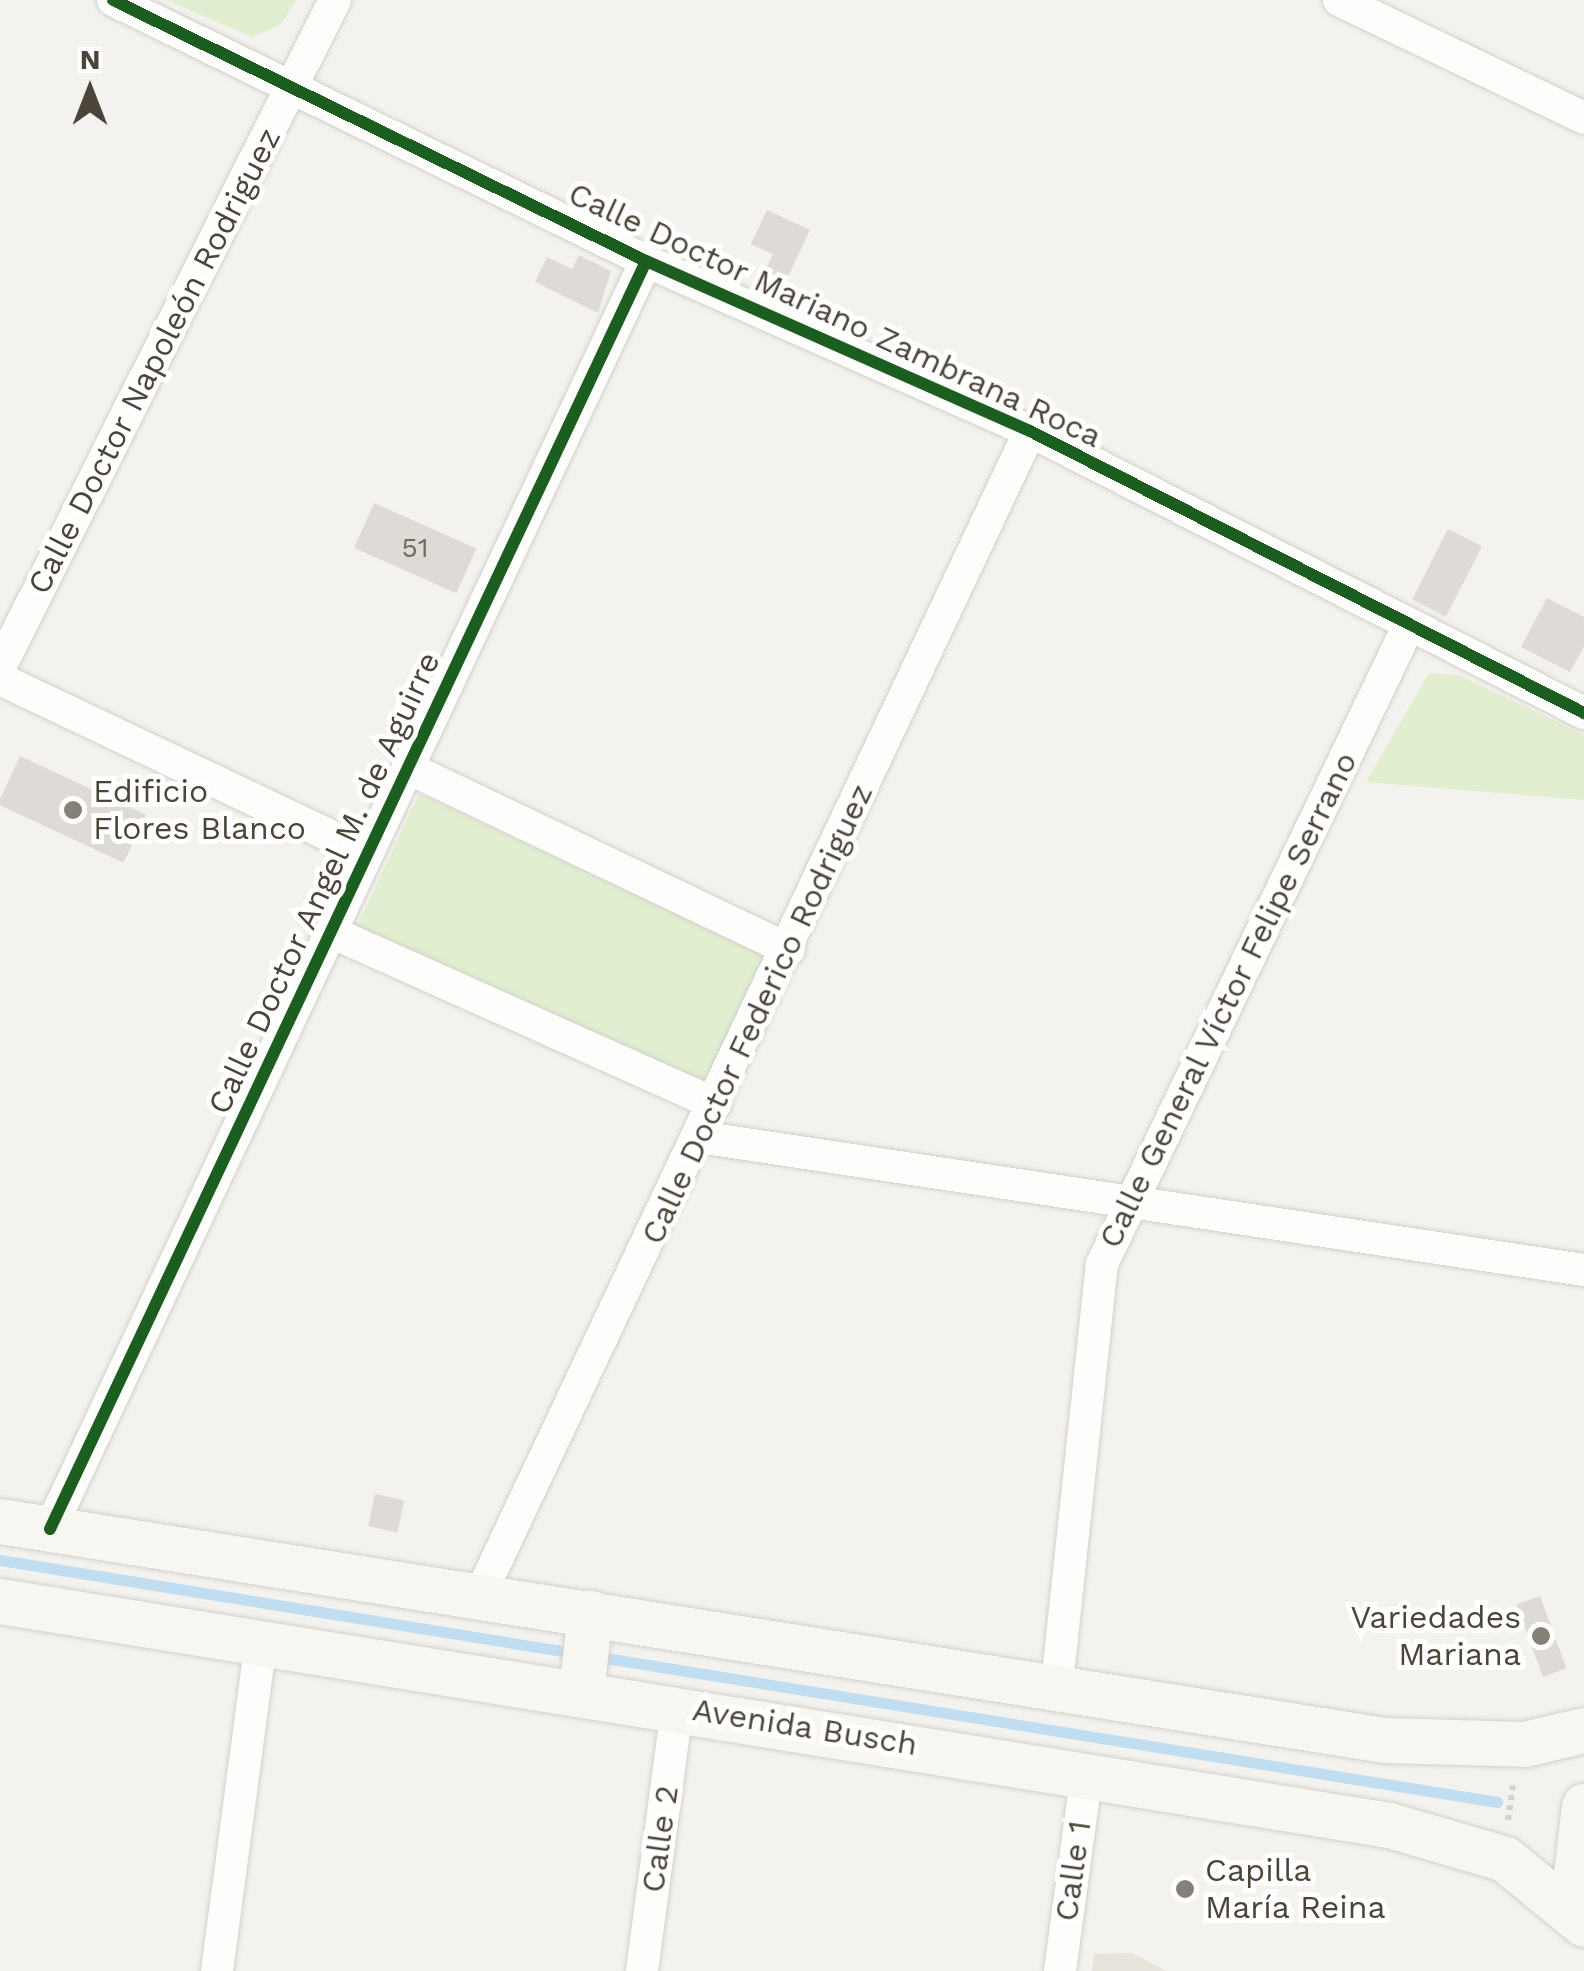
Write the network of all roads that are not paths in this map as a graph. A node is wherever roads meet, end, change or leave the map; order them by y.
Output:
1 (113, 0) edge
2 (335, 0) edge
3 (1339, 0) edge
4 (292, 87) junction
5 (1584, 118) edge
6 (646, 260) junction
7 (1030, 432) junction
8 (1408, 628) junction
9 (0, 668) edge
10 (0, 678) edge
11 (1584, 713) edge
12 (408, 768) junction
13 (368, 854) junction
14 (331, 932) junction
15 (789, 950) junction
16 (715, 1104) junction
17 (699, 1138) junction
18 (1122, 1208) junction
19 (1584, 1270) edge
20 (0, 1521) edge
21 (50, 1529) junction
22 (480, 1594) junction
23 (0, 1601) edge
24 (590, 1616) junction
25 (261, 1642) junction
26 (583, 1681) junction
27 (1058, 1684) junction
28 (678, 1708) junction
29 (1584, 1730) edge
30 (1087, 1772) junction
31 (1584, 1806) edge
32 (1584, 1901) edge
33 (1584, 1924) edge
34 (217, 1971) edge
35 (642, 1971) edge
36 (1060, 1971) edge

1 - 4 street, Calle Doctor Mariano Zambrana Roca
2 - 4 street, Calle Doctor Napoleón Rodriguez
3 - 5 street
4 - 6 street, Calle Doctor Mariano Zambrana Roca
4 - 9 street, Calle Doctor Napoleón Rodriguez
6 - 7 street, Calle Doctor Mariano Zambrana Roca
6 - 12 street, Calle Doctor Angel M. de Aguirre
7 - 8 street, Calle Doctor Mariano Zambrana Roca
7 - 15 street, Calle Doctor Federico Rodriguez
8 - 11 street, Calle Doctor Mariano Zambrana Roca
8 - 18 street, Calle General Víctor Felipe Serrano
10 - 13 street
12 - 13 street, Calle Doctor Angel M. de Aguirre
12 - 15 street
13 - 14 street, Calle Doctor Angel M. de Aguirre
14 - 16 street
14 - 21 street, Calle Doctor Angel M. de Aguirre
15 - 16 street, Calle Doctor Federico Rodriguez
16 - 17 street, Calle Doctor Federico Rodriguez
17 - 18 street
17 - 22 street, Calle Doctor Federico Rodriguez
18 - 19 street
18 - 27 street, Calle General Víctor Felipe Serrano
20 - 21 main road
21 - 22 main road
22 - 24 main road
23 - 25 main road, Avenida Busch
24 - 26 main road
24 - 27 main road
25 - 26 main road, Avenida Busch
25 - 34 street
26 - 28 main road, Avenida Busch
27 - 29 main road
28 - 30 main road, Avenida Busch
28 - 35 street, Calle 2
30 - 33 main road, Avenida Busch
30 - 36 street, Calle 1
31 - 32 main road

